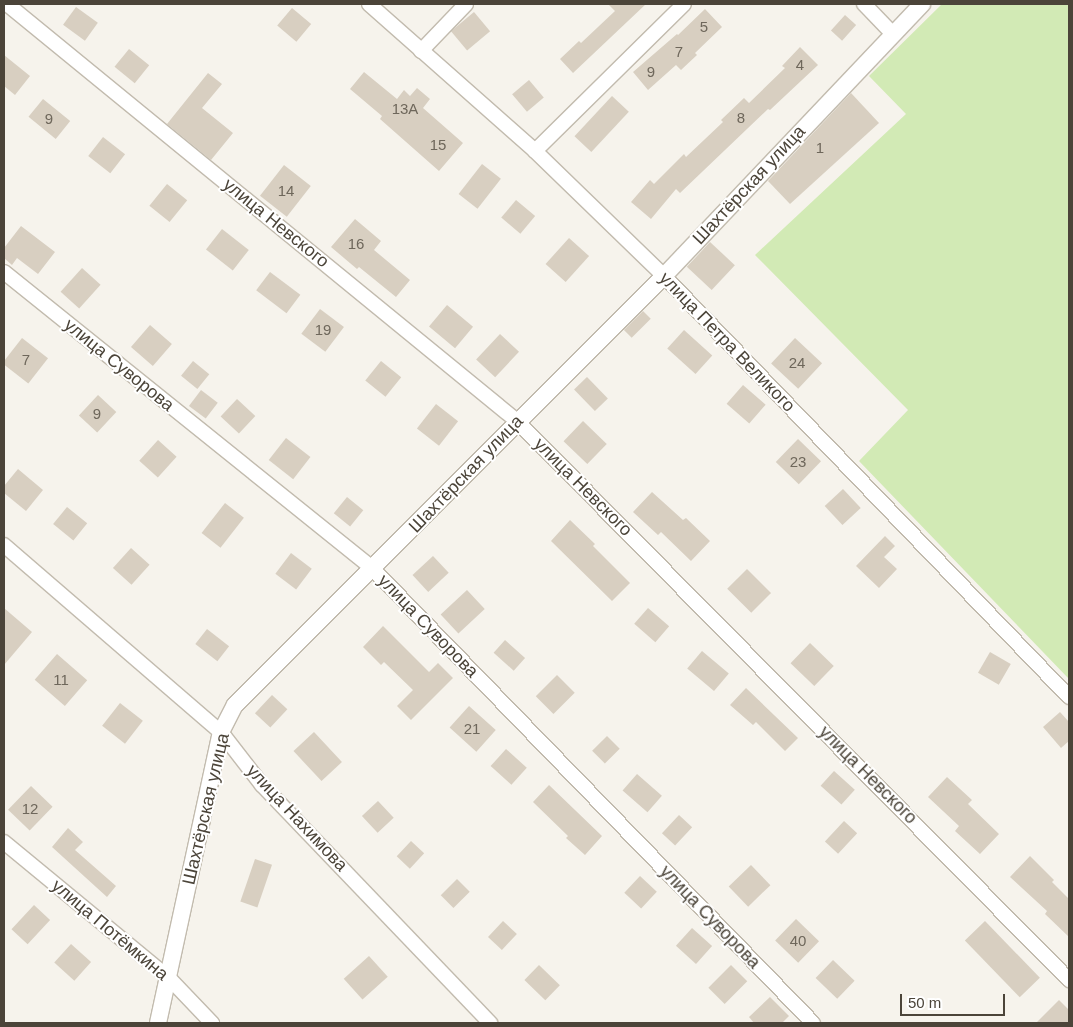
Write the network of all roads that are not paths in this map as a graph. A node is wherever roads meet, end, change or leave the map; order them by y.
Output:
1 (7, 4) edge
2 (370, 4) edge
3 (466, 4) edge
4 (684, 4) edge
5 (864, 4) edge
6 (922, 4) edge
7 (892, 33) junction
8 (422, 51) junction
9 (536, 151) junction
10 (4, 272) edge
11 (664, 276) junction
12 (517, 421) junction
13 (4, 545) edge
14 (373, 569) junction
15 (1069, 697) edge
16 (221, 732) junction
17 (4, 842) edge
18 (168, 977) junction
19 (1069, 980) edge
20 (158, 1023) edge
21 (212, 1023) edge
22 (490, 1023) edge
23 (813, 1023) edge

1 - 12 street, улица Невского
2 - 8 street, улица Петра Великого
3 - 8 street
4 - 9 street
5 - 7 street
6 - 7 street, Шахтёрская улица
7 - 11 street, Шахтёрская улица
8 - 9 street, улица Петра Великого
9 - 11 street, улица Петра Великого
10 - 14 street, улица Суворова
11 - 12 street, Шахтёрская улица
11 - 15 street, улица Петра Великого
12 - 14 street, Шахтёрская улица
12 - 19 street, улица Невского
13 - 16 street, улица Нахимова
14 - 16 street, Шахтёрская улица
14 - 23 street, улица Суворова
16 - 18 street, Шахтёрская улица
16 - 22 street, улица Нахимова
17 - 18 street, улица Потёмкина
18 - 20 street, Шахтёрская улица
18 - 21 street, улица Потёмкина

